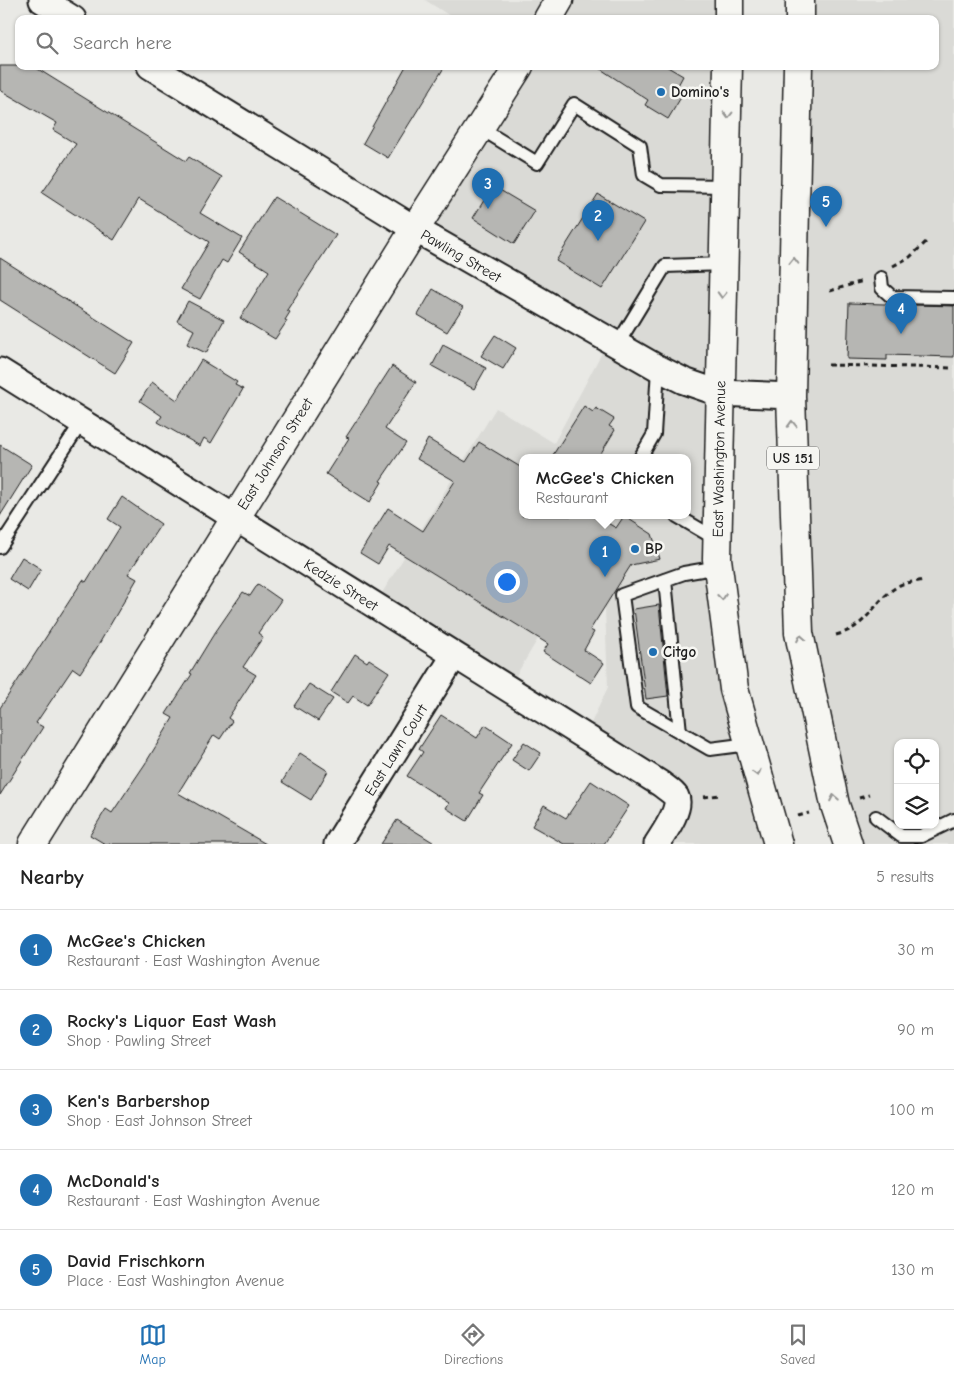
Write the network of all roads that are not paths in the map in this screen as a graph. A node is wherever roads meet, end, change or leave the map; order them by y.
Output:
1 (42, 0) edge
2 (559, 0) edge
3 (729, 0) edge
4 (800, 0) edge
5 (66, 15) edge
6 (550, 15) edge
7 (729, 15) edge
8 (800, 15) edge
9 (157, 70) edge
10 (516, 70) edge
11 (728, 70) edge
12 (798, 70) edge
13 (480, 128) junction
14 (727, 186) junction
15 (415, 229) junction
16 (724, 264) junction
17 (881, 278) dead end
18 (954, 298) edge
19 (617, 345) junction
20 (658, 368) junction
21 (0, 372) edge
22 (720, 393) junction
23 (791, 396) junction
24 (81, 423) junction
25 (642, 454) edge
26 (234, 519) junction
27 (682, 519) edge
28 (718, 540) junction
29 (0, 547) edge
30 (718, 567) junction
31 (665, 580) junction
32 (454, 656) junction
33 (680, 732) junction
34 (749, 744) junction
35 (876, 817) dead end
36 (954, 820) edge
37 (33, 844) edge
38 (337, 844) edge
39 (657, 844) edge
40 (778, 844) edge
41 (848, 844) edge

1 - 5 street
2 - 6 main road
3 - 7 main road
4 - 8 main road
9 - 15 street, Pawling Street
10 - 13 main road, East Johnson Street
11 -> 14 main road, East Washington Avenue
23 -> 12 main road, US 151
13 - 14 lane
13 - 15 main road, East Johnson Street
14 - 16 main road, East Washington Avenue
15 - 19 street, Pawling Street
15 - 26 main road, East Johnson Street
16 - 19 lane
16 -> 22 main road, East Washington Avenue
17 - 18 lane
19 - 20 street, Pawling Street
20 - 22 street, Pawling Street
20 - 25 lane
21 - 24 street, Kedzie Street
22 - 23 street, Pawling Street
22 - 28 main road, East Washington Avenue
41 -> 23 main road, US 151
24 - 26 street, Kedzie Street
24 - 29 lane
26 - 32 street, Kedzie Street
26 - 37 main road, East Johnson Street
27 - 28 lane
28 - 30 main road, East Washington Avenue
30 - 31 lane
30 -> 34 main road, East Washington Avenue
31 - 33 lane
31 - 33 lane
32 - 38 street, East Lawn Court
32 - 39 street, Kedzie Street
33 - 34 lane
34 -> 40 main road, East Washington Avenue
35 - 36 lane

